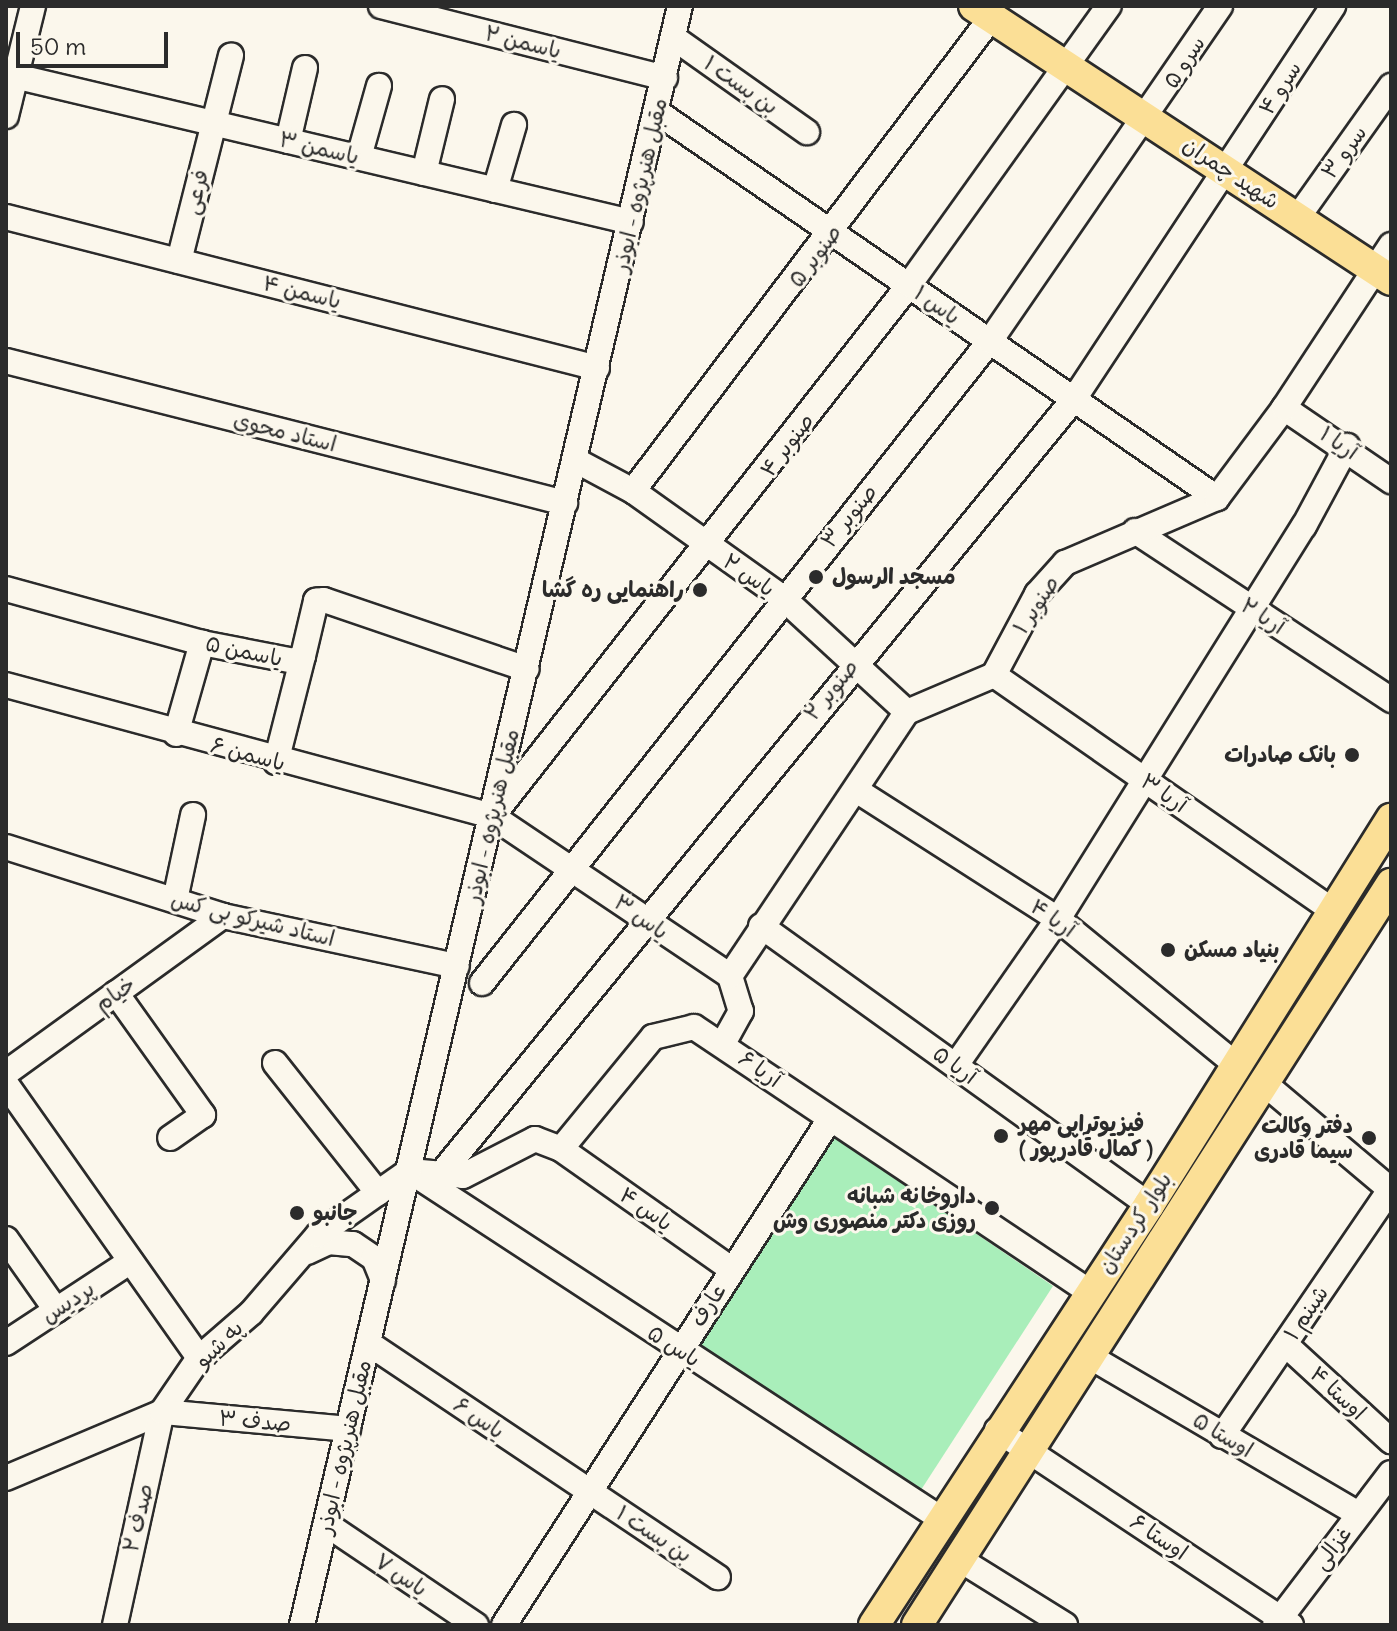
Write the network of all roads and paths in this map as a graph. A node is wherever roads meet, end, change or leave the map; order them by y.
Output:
1 (33, 6) edge
2 (680, 6) edge
3 (1109, 6) edge
4 (1220, 6) edge
5 (1333, 6) edge
6 (393, 7) edge
7 (991, 10) edge
8 (459, 16) edge
9 (674, 38) junction
10 (231, 55) dead end
11 (1070, 65) junction
12 (305, 68) dead end
13 (12, 75) edge
14 (665, 78) junction
15 (379, 86) dead end
16 (1391, 86) edge
17 (442, 99) dead end
18 (657, 112) junction
19 (6, 116) edge
20 (1148, 117) junction
21 (214, 123) junction
22 (514, 125) dead end
23 (807, 132) dead end
24 (288, 141) junction
25 (359, 157) junction
26 (1227, 170) junction
27 (424, 173) junction
28 (495, 190) junction
29 (6, 217) edge
30 (1298, 217) junction
31 (631, 222) junction
32 (831, 235) junction
33 (179, 261) junction
34 (1386, 265) edge
35 (909, 285) junction
36 (990, 341) junction
37 (6, 361) edge
38 (597, 368) junction
39 (1074, 399) junction
40 (1284, 408) junction
41 (1347, 446) junction
42 (575, 460) junction
43 (1391, 481) edge
44 (633, 491) junction
45 (1217, 498) junction
46 (565, 503) junction
47 (1135, 531) junction
48 (709, 547) junction
49 (6, 589) edge
50 (783, 598) junction
51 (1251, 608) junction
52 (202, 643) junction
53 (303, 656) junction
54 (854, 662) junction
55 (527, 669) junction
56 (994, 675) junction
57 (6, 685) edge
58 (1391, 700) edge
59 (907, 712) junction
60 (176, 734) junction
61 (276, 762) junction
62 (1144, 779) junction
63 (856, 790) junction
64 (193, 815) dead end
65 (492, 816) junction
66 (1391, 819) edge
67 (6, 847) edge
68 (573, 868) junction
69 (1391, 884) edge
70 (175, 900) junction
71 (1334, 911) junction
72 (223, 916) junction
73 (1058, 919) junction
74 (646, 922) junction
75 (761, 926) junction
76 (457, 966) junction
77 (730, 976) junction
78 (482, 983) dead end
79 (116, 993) junction
80 (723, 1043) junction
81 (275, 1063) dead end
82 (1235, 1064) junction
83 (956, 1065) junction
84 (6, 1073) edge
85 (6, 1084) edge
86 (1265, 1084) junction
87 (830, 1119) junction
88 (170, 1138) dead end
89 (561, 1149) junction
90 (409, 1171) junction
91 (441, 1174) junction
92 (1391, 1189) edge
93 (378, 1193) junction
94 (1149, 1205) junction
95 (6, 1239) edge
96 (295, 1260) junction
97 (131, 1261) junction
98 (731, 1269) junction
99 (383, 1280) junction
100 (1090, 1292) junction
101 (56, 1310) junction
102 (6, 1343) edge
103 (368, 1343) junction
104 (1285, 1344) junction
105 (679, 1349) junction
106 (1089, 1356) junction
107 (199, 1358) junction
108 (162, 1412) junction
109 (348, 1429) junction
110 (997, 1430) junction
111 (1222, 1436) junction
112 (1391, 1441) edge
113 (1027, 1449) junction
114 (1391, 1473) edge
115 (6, 1478) edge
116 (589, 1492) junction
117 (1358, 1514) junction
118 (940, 1518) junction
119 (326, 1524) junction
120 (959, 1559) junction
121 (718, 1577) dead end
122 (1282, 1623) edge
123 (115, 1625) edge
124 (302, 1625) edge
125 (476, 1625) edge
126 (504, 1625) edge
127 (874, 1625) edge
128 (917, 1625) edge
129 (1065, 1625) edge

1 - 13 street
2 - 9 street, مقبل هنرپژوه - ابوذر
3 - 11 street, صنوبر ۴
4 - 20 street, سرو ۵
5 - 26 street, سرو ۴
6 - 8 street, یاسمن ۲
7 - 11 main road, شهید چمران
7 - 32 street, صنوبر ۵
8 - 14 street, یاسمن ۲
9 - 14 street, مقبل هنرپژوه - ابوذر
9 - 23 street, بن بست ۱
10 - 21 street, فرعی
11 - 20 main road, شهید چمران
11 - 35 street, صنوبر ۴
12 - 24 street
13 - 19 street
13 - 21 street, یاسمن ۳
14 - 18 street, مقبل هنرپژوه - ابوذر
15 - 25 street
16 - 30 street, سرو ۳
17 - 27 street
18 - 31 street, مقبل هنرپژوه - ابوذر
18 - 32 street, یاس ۱
20 - 26 main road, شهید چمران
20 - 36 street, صنوبر ۳
21 - 24 street, یاسمن ۳
21 - 33 street, فرعی
22 - 28 street
24 - 25 street, یاسمن ۳
25 - 27 street, یاسمن ۳
26 - 30 main road, شهید چمران
26 - 39 street, صنوبر ۲
27 - 28 street, یاسمن ۳
28 - 31 street, یاسمن ۳
29 - 33 street, یاسمن ۴
30 - 34 main road, شهید چمران
31 - 38 street, مقبل هنرپژوه - ابوذر
32 - 35 street, یاس ۱
32 - 44 street, صنوبر ۵
33 - 38 street, یاسمن ۴
34 - 40 street
35 - 36 street, یاس ۱
35 - 48 street, صنوبر ۴
36 - 39 street, یاس ۱
36 - 50 street, صنوبر ۳
37 - 46 street, استاد محوی
38 - 42 street, مقبل هنرپژوه - ابوذر
39 - 45 street, یاس ۱
39 - 54 street, صنوبر ۲
40 - 41 street, آریا ۱
40 - 45 street
41 - 43 street, آریا ۱
41 - 51 street
42 - 44 street, یاس ۲
42 - 46 street, مقبل هنرپژوه - ابوذر
44 - 48 street, یاس ۲
45 - 47 street, صنوبر ۱
46 - 55 street, مقبل هنرپژوه - ابوذر
47 - 51 street, آریا ۲
47 - 56 street, صنوبر ۱
48 - 50 street, یاس ۲
48 - 65 street, صنوبر ۴
49 - 52 street, یاسمن ۵
50 - 54 street, یاس ۲
50 - 68 street, صنوبر ۳
51 - 58 street, آریا ۲
51 - 62 street
52 - 53 street, یاسمن ۵
52 - 60 street
53 - 55 street, یاسمن ۵
53 - 61 street
54 - 59 street, یاس ۲
54 - 74 street, صنوبر ۲
55 - 65 street, مقبل هنرپژوه - ابوذر
56 - 59 street
56 - 62 street, آریا ۳
57 - 60 street, یاسمن ۶
59 - 63 street
60 - 61 street, یاسمن ۶
61 - 65 street, یاسمن ۶
62 - 71 street, آریا ۳
62 - 73 street
63 - 73 street, آریا ۴
63 - 75 street
64 - 70 street
65 - 68 street, یاس ۳
65 - 76 street, مقبل هنرپژوه - ابوذر
66 - 71 main road, بلوار کردستان
67 - 70 street, استاد شیرکو بی کس
68 - 74 street, یاس ۳
68 - 78 street, صنوبر ۳
69 - 86 main road, بلوار کردستان
70 - 72 street, استاد شیرکو بی کس
71 - 82 main road, بلوار کردستان
72 - 76 street, استاد شیرکو بی کس
72 - 79 street, خیام
73 - 82 street, آریا ۴
73 - 83 street
74 - 77 street, یاس ۳
74 - 91 street, صنوبر ۲
75 - 77 street
75 - 83 street, آریا ۵
76 - 90 street, مقبل هنرپژوه - ابوذر
77 - 80 street
79 - 84 street, خیام
79 - 88 street
80 - 87 street, آریا ۶
80 - 89 street, آریا ۶
81 - 93 street
82 - 94 main road, بلوار کردستان
83 - 94 street, آریا ۵
85 - 97 street
86 - 92 street
86 - 106 main road, بلوار کردستان
87 - 98 street, عارف
87 - 100 street, آریا ۶
89 - 91 street
89 - 98 street, یاس ۴
90 - 91 street
90 - 93 street, په شیو
90 - 99 street, مقبل هنرپژوه - ابوذر
90 - 105 street, یاس ۵
92 - 104 street, شبنم ۱
93 - 96 street, په شیو
94 - 100 main road, بلوار کردستان
95 - 101 street
96 - 99 street
96 - 107 street, په شیو
97 - 101 street, پردیس
97 - 107 street
98 - 105 street, عارف
99 - 103 street, مقبل هنرپژوه - ابوذر
100 - 110 main road, بلوار کردستان
101 - 102 street, پردیس
103 - 109 street, مقبل هنرپژوه - ابوذر
103 - 116 street, یاس ۶
104 - 111 street, شبنم ۱
104 - 112 street, اوستا ۴
105 - 116 street, عارف
105 - 118 street, یاس ۵
106 - 111 street, اوستا ۵
106 - 113 main road, بلوار کردستان
107 - 108 street, په شیو
108 - 109 street, صدف ۳
108 - 115 street
108 - 123 street, صدف ۲
109 - 119 street, مقبل هنرپژوه - ابوذر
110 - 113 street, اوستا ۶
110 - 118 main road, بلوار کردستان
111 - 117 street, اوستا ۵
113 - 120 main road, بلوار کردستان
113 - 122 street, اوستا ۶
114 - 117 street, غزالی
116 - 121 street, بن بست ۱
116 - 126 street, عارف
117 - 122 street, غزالی
118 - 127 main road, بلوار کردستان
119 - 124 street, مقبل هنرپژوه - ابوذر
119 - 125 street, یاس ۷
120 - 128 main road, بلوار کردستان
120 - 129 street

